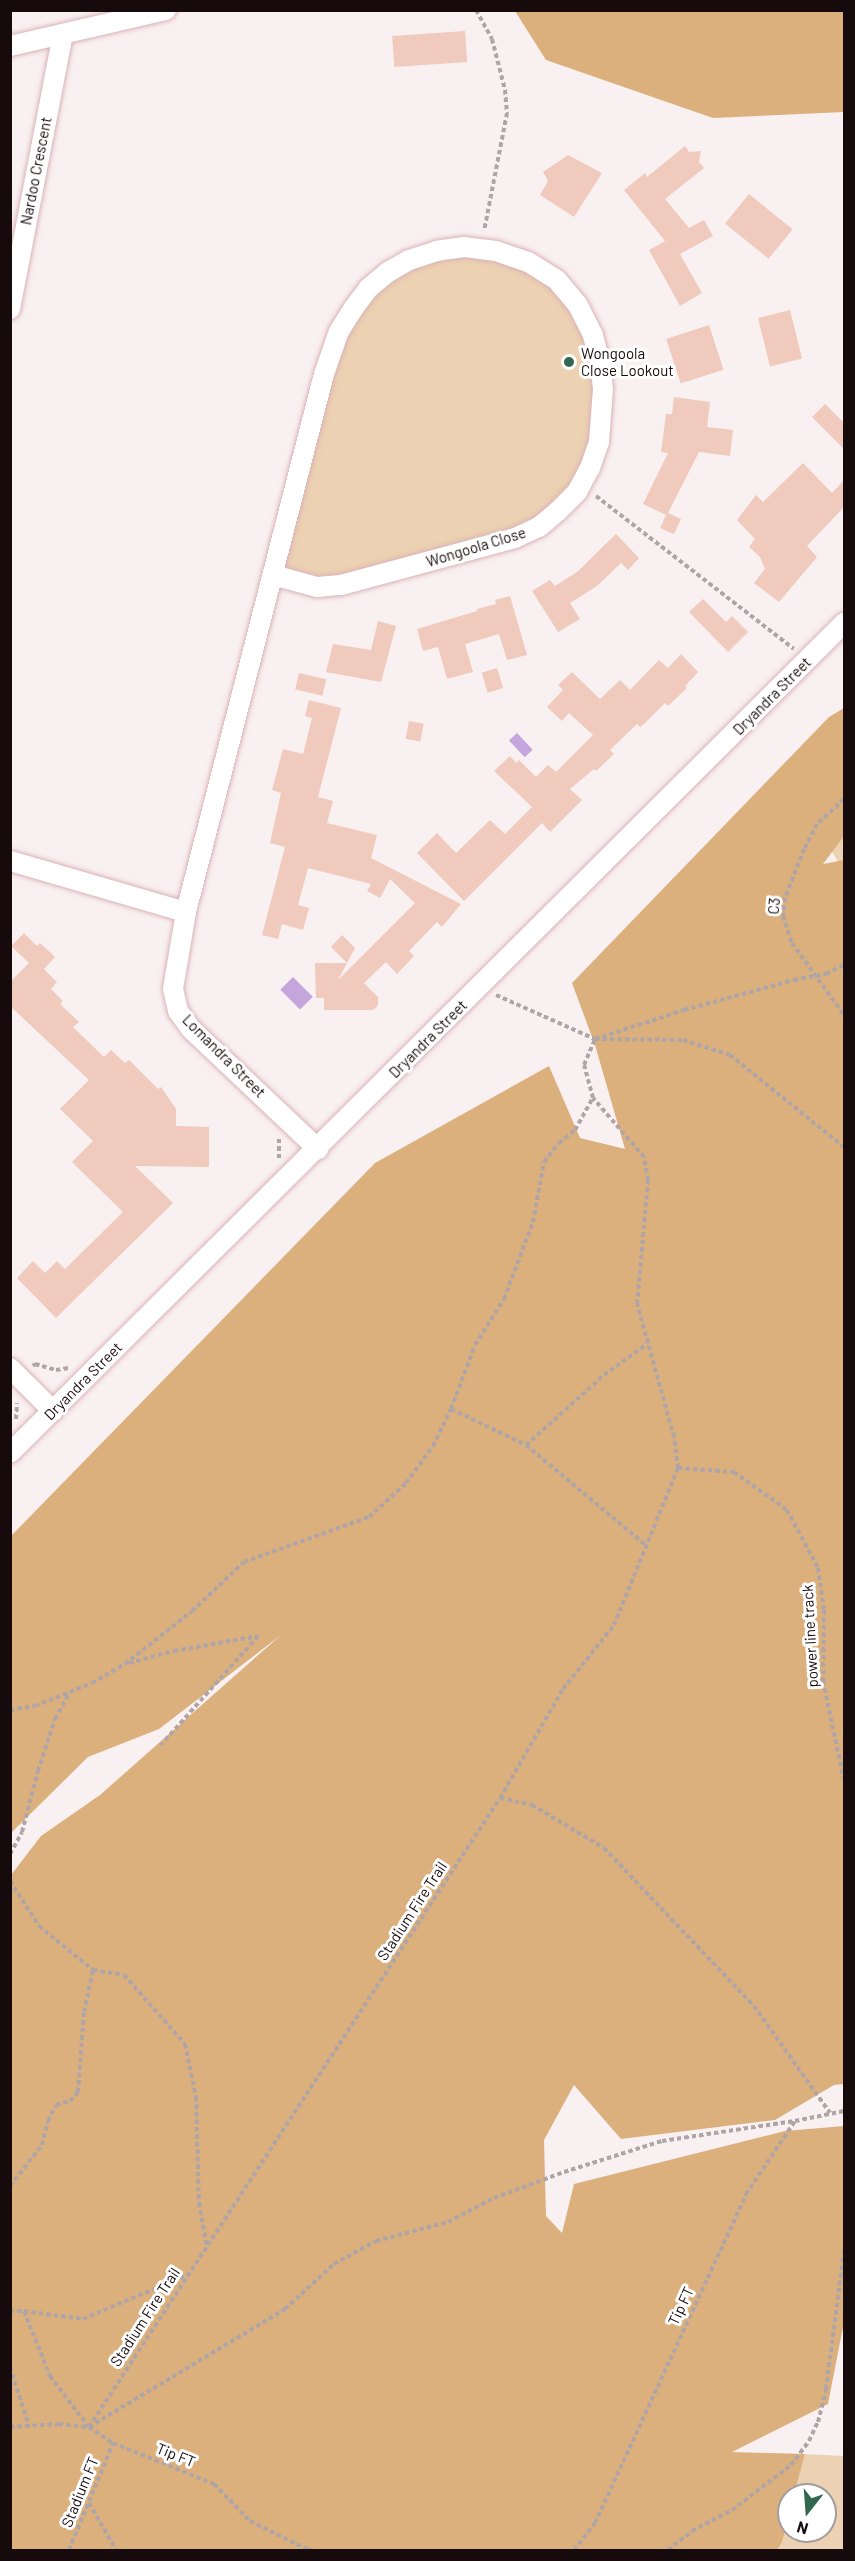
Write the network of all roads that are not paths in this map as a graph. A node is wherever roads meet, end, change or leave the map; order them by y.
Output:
1 (166, 10) edge
2 (63, 35) junction
3 (10, 46) edge
4 (10, 309) edge
5 (273, 575) junction
6 (844, 623) edge
7 (10, 861) edge
8 (186, 912) junction
9 (318, 1149) junction
10 (10, 1368) edge
11 (53, 1411) junction
12 (10, 1453) edge

1 - 2 street
2 - 3 street
2 - 4 street, Nardoo Crescent
5 - 5 street, Wongoola Close
5 - 8 street, Wongoola Close
6 - 9 street, Dryandra Street
7 - 8 street
8 - 9 street, Lomandra Street
9 - 11 street, Dryandra Street
10 - 11 street
11 - 12 street, Dryandra Street

